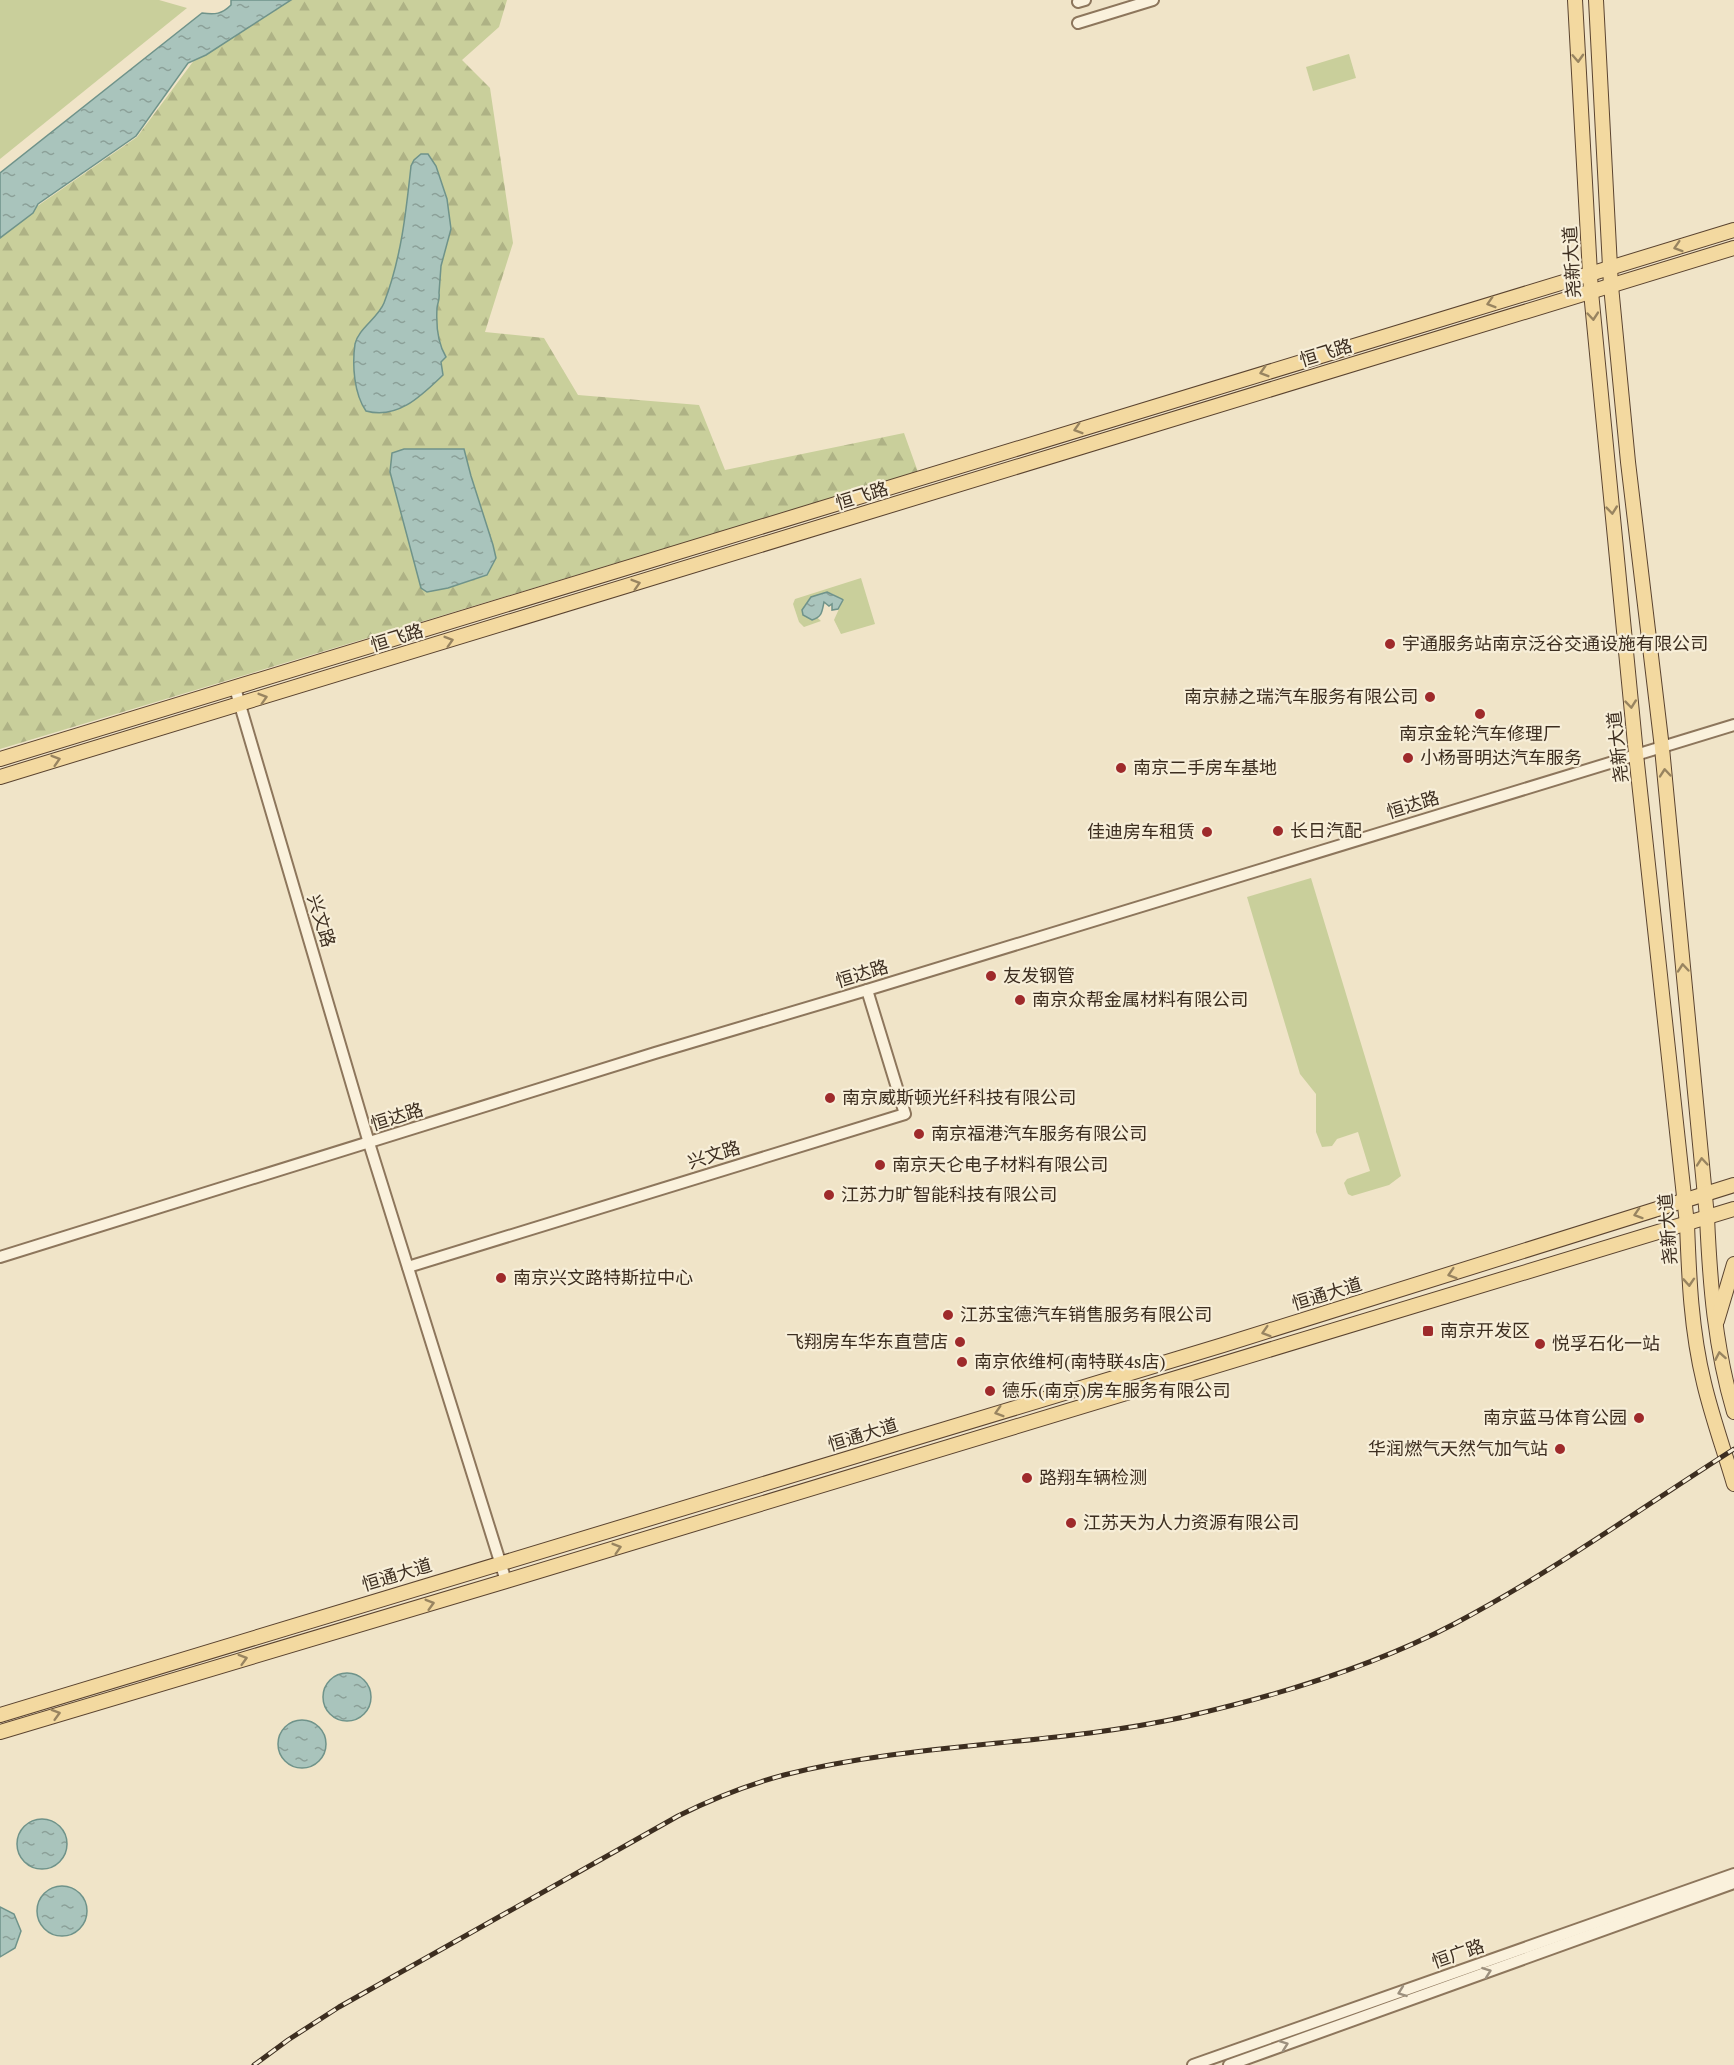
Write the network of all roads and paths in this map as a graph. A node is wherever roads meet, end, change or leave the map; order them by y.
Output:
1 (1153, 0) edge
2 (1575, 0) edge
3 (1596, 0) edge
4 (1078, 22) dead end
5 (1734, 230) edge
6 (1734, 248) edge
7 (1610, 267) junction
8 (1590, 273) junction
9 (1611, 286) junction
10 (1591, 292) junction
11 (234, 688) junction
12 (239, 705) junction
13 (1734, 725) edge
14 (1662, 748) junction
15 (1636, 754) junction
16 (0, 759) edge
17 (0, 777) edge
18 (867, 990) junction
19 (369, 1143) junction
20 (1734, 1185) edge
21 (1705, 1193) junction
22 (1684, 1200) junction
23 (1734, 1209) edge
24 (1707, 1217) junction
25 (1687, 1224) junction
26 (0, 1257) edge
27 (1734, 1264) edge
28 (408, 1267) junction
29 (1715, 1328) junction
30 (1734, 1412) edge
31 (1734, 1484) edge
32 (501, 1562) junction
33 (506, 1581) junction
34 (0, 1715) edge
35 (0, 1732) edge
36 (1734, 1875) edge
37 (1734, 1883) edge
38 (1256, 2060) edge
39 (1193, 2065) edge
40 (1229, 2065) edge

1 - 4 street
2 -> 8 main road, 尧新大道
3 - 7 main road, 尧新大道
5 -> 7 main road, 恒飞路
6 - 9 main road, 恒飞路
7 - 8 main road, 恒飞路
7 - 9 main road, 尧新大道
8 - 10 main road, 尧新大道
8 -> 11 main road, 恒飞路
9 - 10 main road, 恒飞路
9 - 14 main road, 尧新大道
12 -> 10 main road, 恒飞路
10 -> 15 main road, 尧新大道
11 - 12 street, 兴文路
11 - 16 main road, 恒飞路
17 -> 12 main road, 恒飞路
12 - 19 street, 兴文路
13 - 14 street, 恒达路
14 - 15 street, 恒达路
21 -> 14 main road, 尧新大道
15 - 18 street, 恒达路
15 - 22 main road, 尧新大道
18 - 19 street, 恒达路
18 - 28 street, 兴文路
19 - 26 street, 恒达路
19 - 28 street, 兴文路
20 - 21 main road, 恒通大道
21 - 22 main road, 恒通大道
21 - 24 main road, 尧新大道
22 - 25 main road, 尧新大道
22 -> 32 main road, 恒通大道
23 - 24 main road, 恒通大道
24 - 25 main road, 恒通大道
24 - 29 main road, 尧新大道
25 -> 31 main road, 尧新大道
33 -> 25 main road, 恒通大道
27 - 29 main road
28 - 32 street, 兴文路
30 -> 29 main road, 尧新大道
32 - 33 street, 兴文路
32 - 34 main road, 恒通大道
35 -> 33 main road, 恒通大道
36 -> 39 street, 恒广路
38 -> 37 street, 恒广路
38 - 40 street, 恒广路

